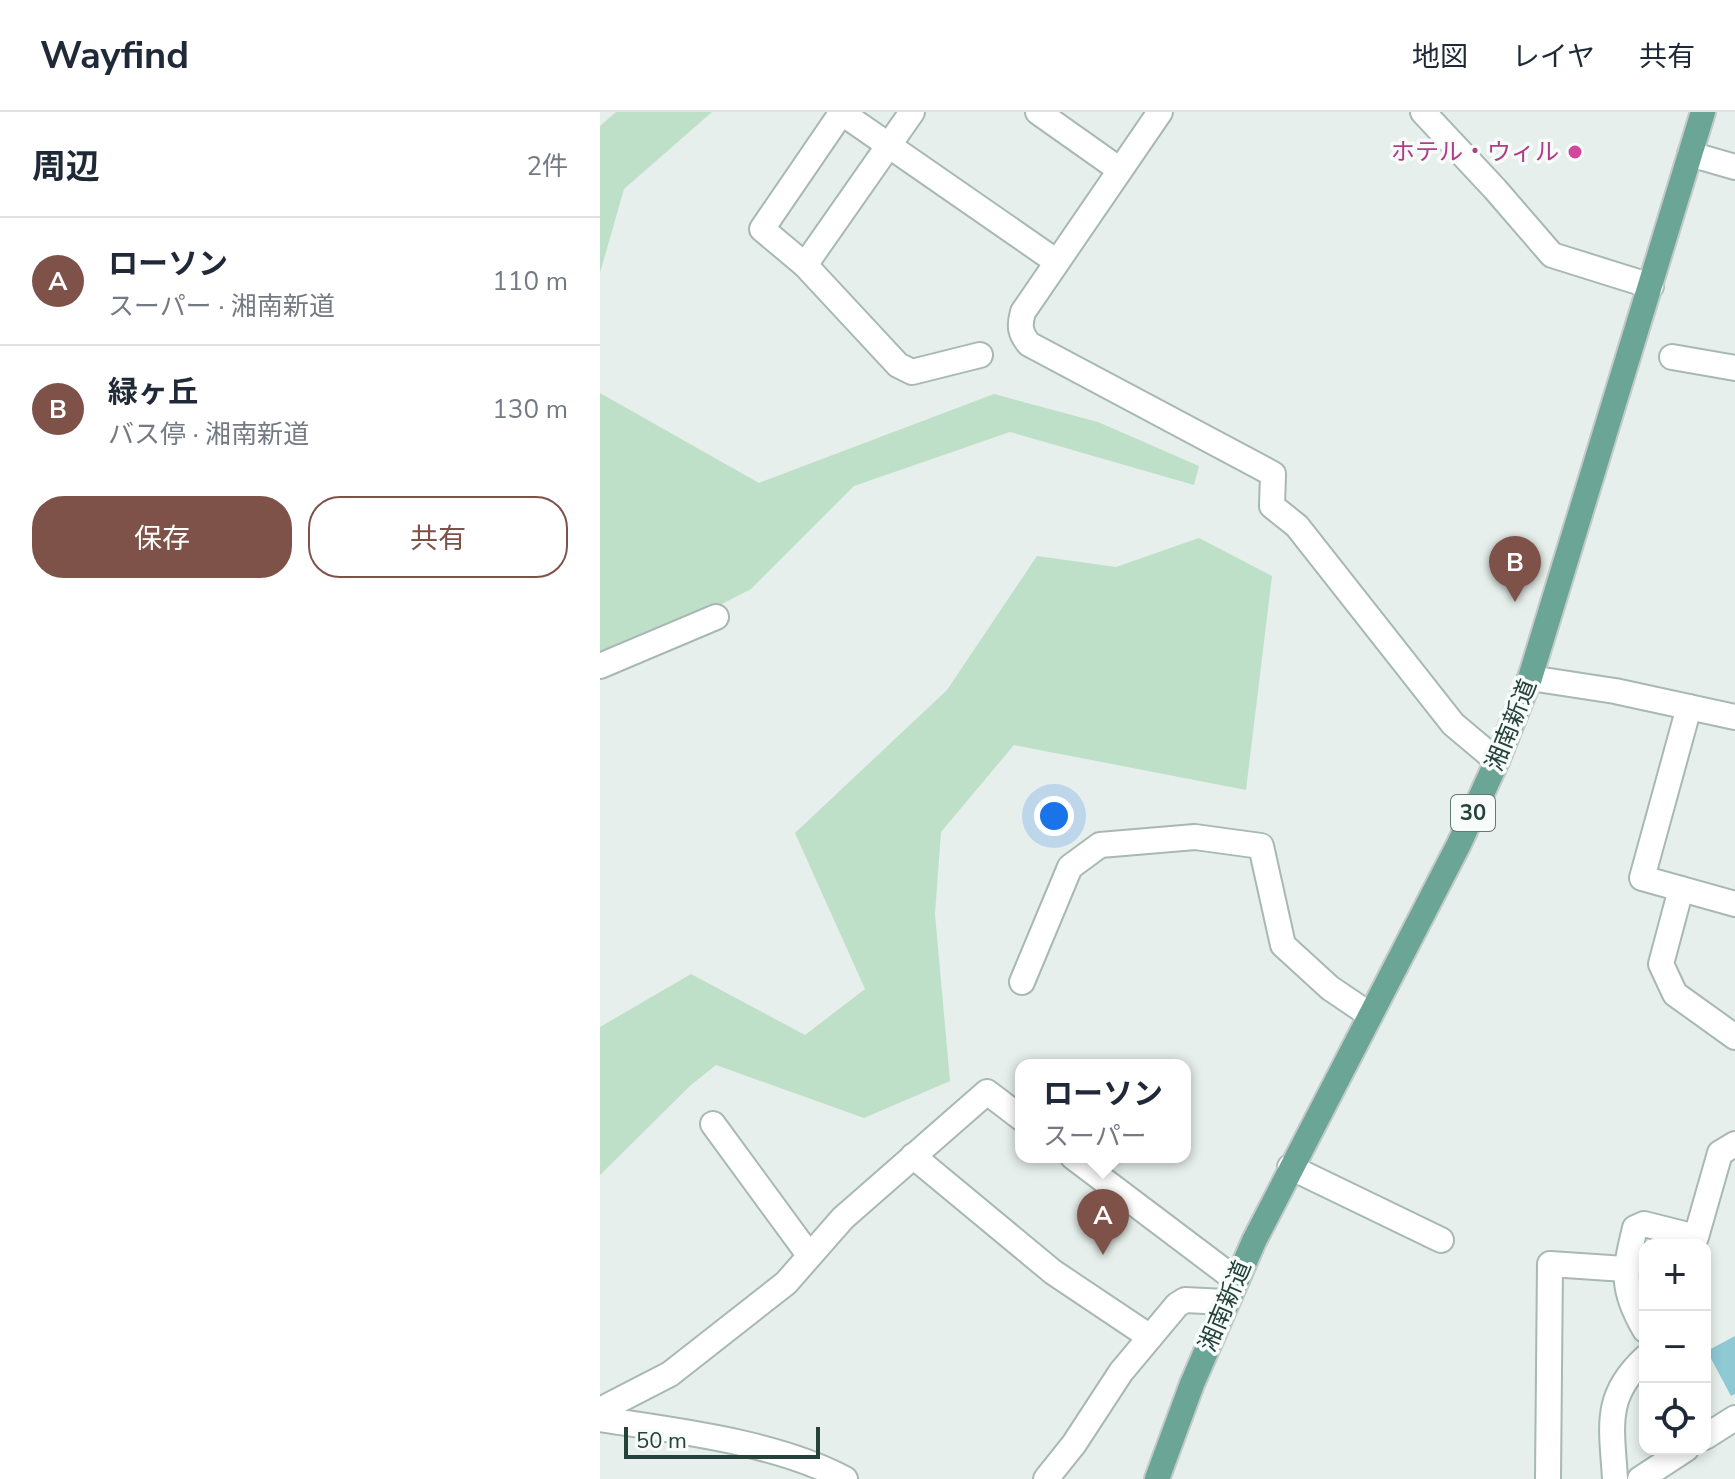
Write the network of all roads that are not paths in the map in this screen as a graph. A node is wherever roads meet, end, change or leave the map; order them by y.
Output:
1 (842, 112) edge
2 (912, 112) edge
3 (1038, 112) edge
4 (1160, 112) edge
5 (1423, 112) edge
6 (1703, 112) edge
7 (888, 145) junction
8 (1690, 154) junction
9 (1735, 167) edge
10 (1120, 170) junction
11 (1057, 262) junction
12 (805, 265) junction
13 (1651, 286) junction
14 (980, 355) dead end
15 (1672, 357) dead end
16 (1735, 368) edge
17 (716, 617) dead end
18 (600, 666) edge
19 (1530, 678) junction
20 (1689, 707) junction
21 (1735, 717) edge
22 (1497, 761) junction
23 (1681, 889) junction
24 (1735, 904) edge
25 (1022, 982) dead end
26 (1370, 1015) junction
27 (1735, 1037) edge
28 (1015, 1113) edge
29 (713, 1124) dead end
30 (1735, 1144) edge
31 (913, 1156) junction
32 (1081, 1163) edge
33 (1290, 1167) junction
34 (1441, 1240) dead end
35 (809, 1255) junction
36 (1625, 1269) junction
37 (1236, 1280) junction
38 (1225, 1302) junction
39 (1639, 1320) edge
40 (1150, 1337) junction
41 (1639, 1364) edge
42 (600, 1410) edge
43 (1735, 1418) edge
44 (600, 1419) edge
45 (1711, 1433) edge
46 (1677, 1455) edge
47 (845, 1479) edge
48 (1046, 1479) edge
49 (1157, 1479) edge
50 (1548, 1479) edge
51 (1615, 1479) edge
52 (1640, 1479) edge

1 - 7 street
1 - 12 street
2 - 7 street
3 - 10 street
4 - 10 street
5 - 13 street
6 - 8 main road, 湘南新道 / 30
7 - 11 street
7 - 12 street
8 - 9 street
8 - 13 main road, 湘南新道 / 30
10 - 11 street
11 - 22 street
12 - 14 street
13 - 19 main road, 湘南新道 / 30
15 - 16 street
17 - 18 street
19 - 20 street
19 - 22 main road, 湘南新道 / 30
20 - 21 street
20 - 23 street
22 - 26 main road, 湘南新道 / 30
23 - 24 street
23 - 27 street
25 - 26 street
26 - 33 main road, 湘南新道 / 30
28 - 31 street
29 - 35 street
30 - 36 street
31 - 35 street
31 - 40 street
32 - 37 street
33 - 34 street
33 - 37 main road, 湘南新道 / 30
35 - 42 street
36 - 39 street
36 - 50 street
37 - 38 main road, 湘南新道 / 30
38 - 40 street
38 - 49 main road, 湘南新道 / 30
40 - 48 street
41 - 51 street
43 - 45 street
44 - 47 street
46 - 52 street

